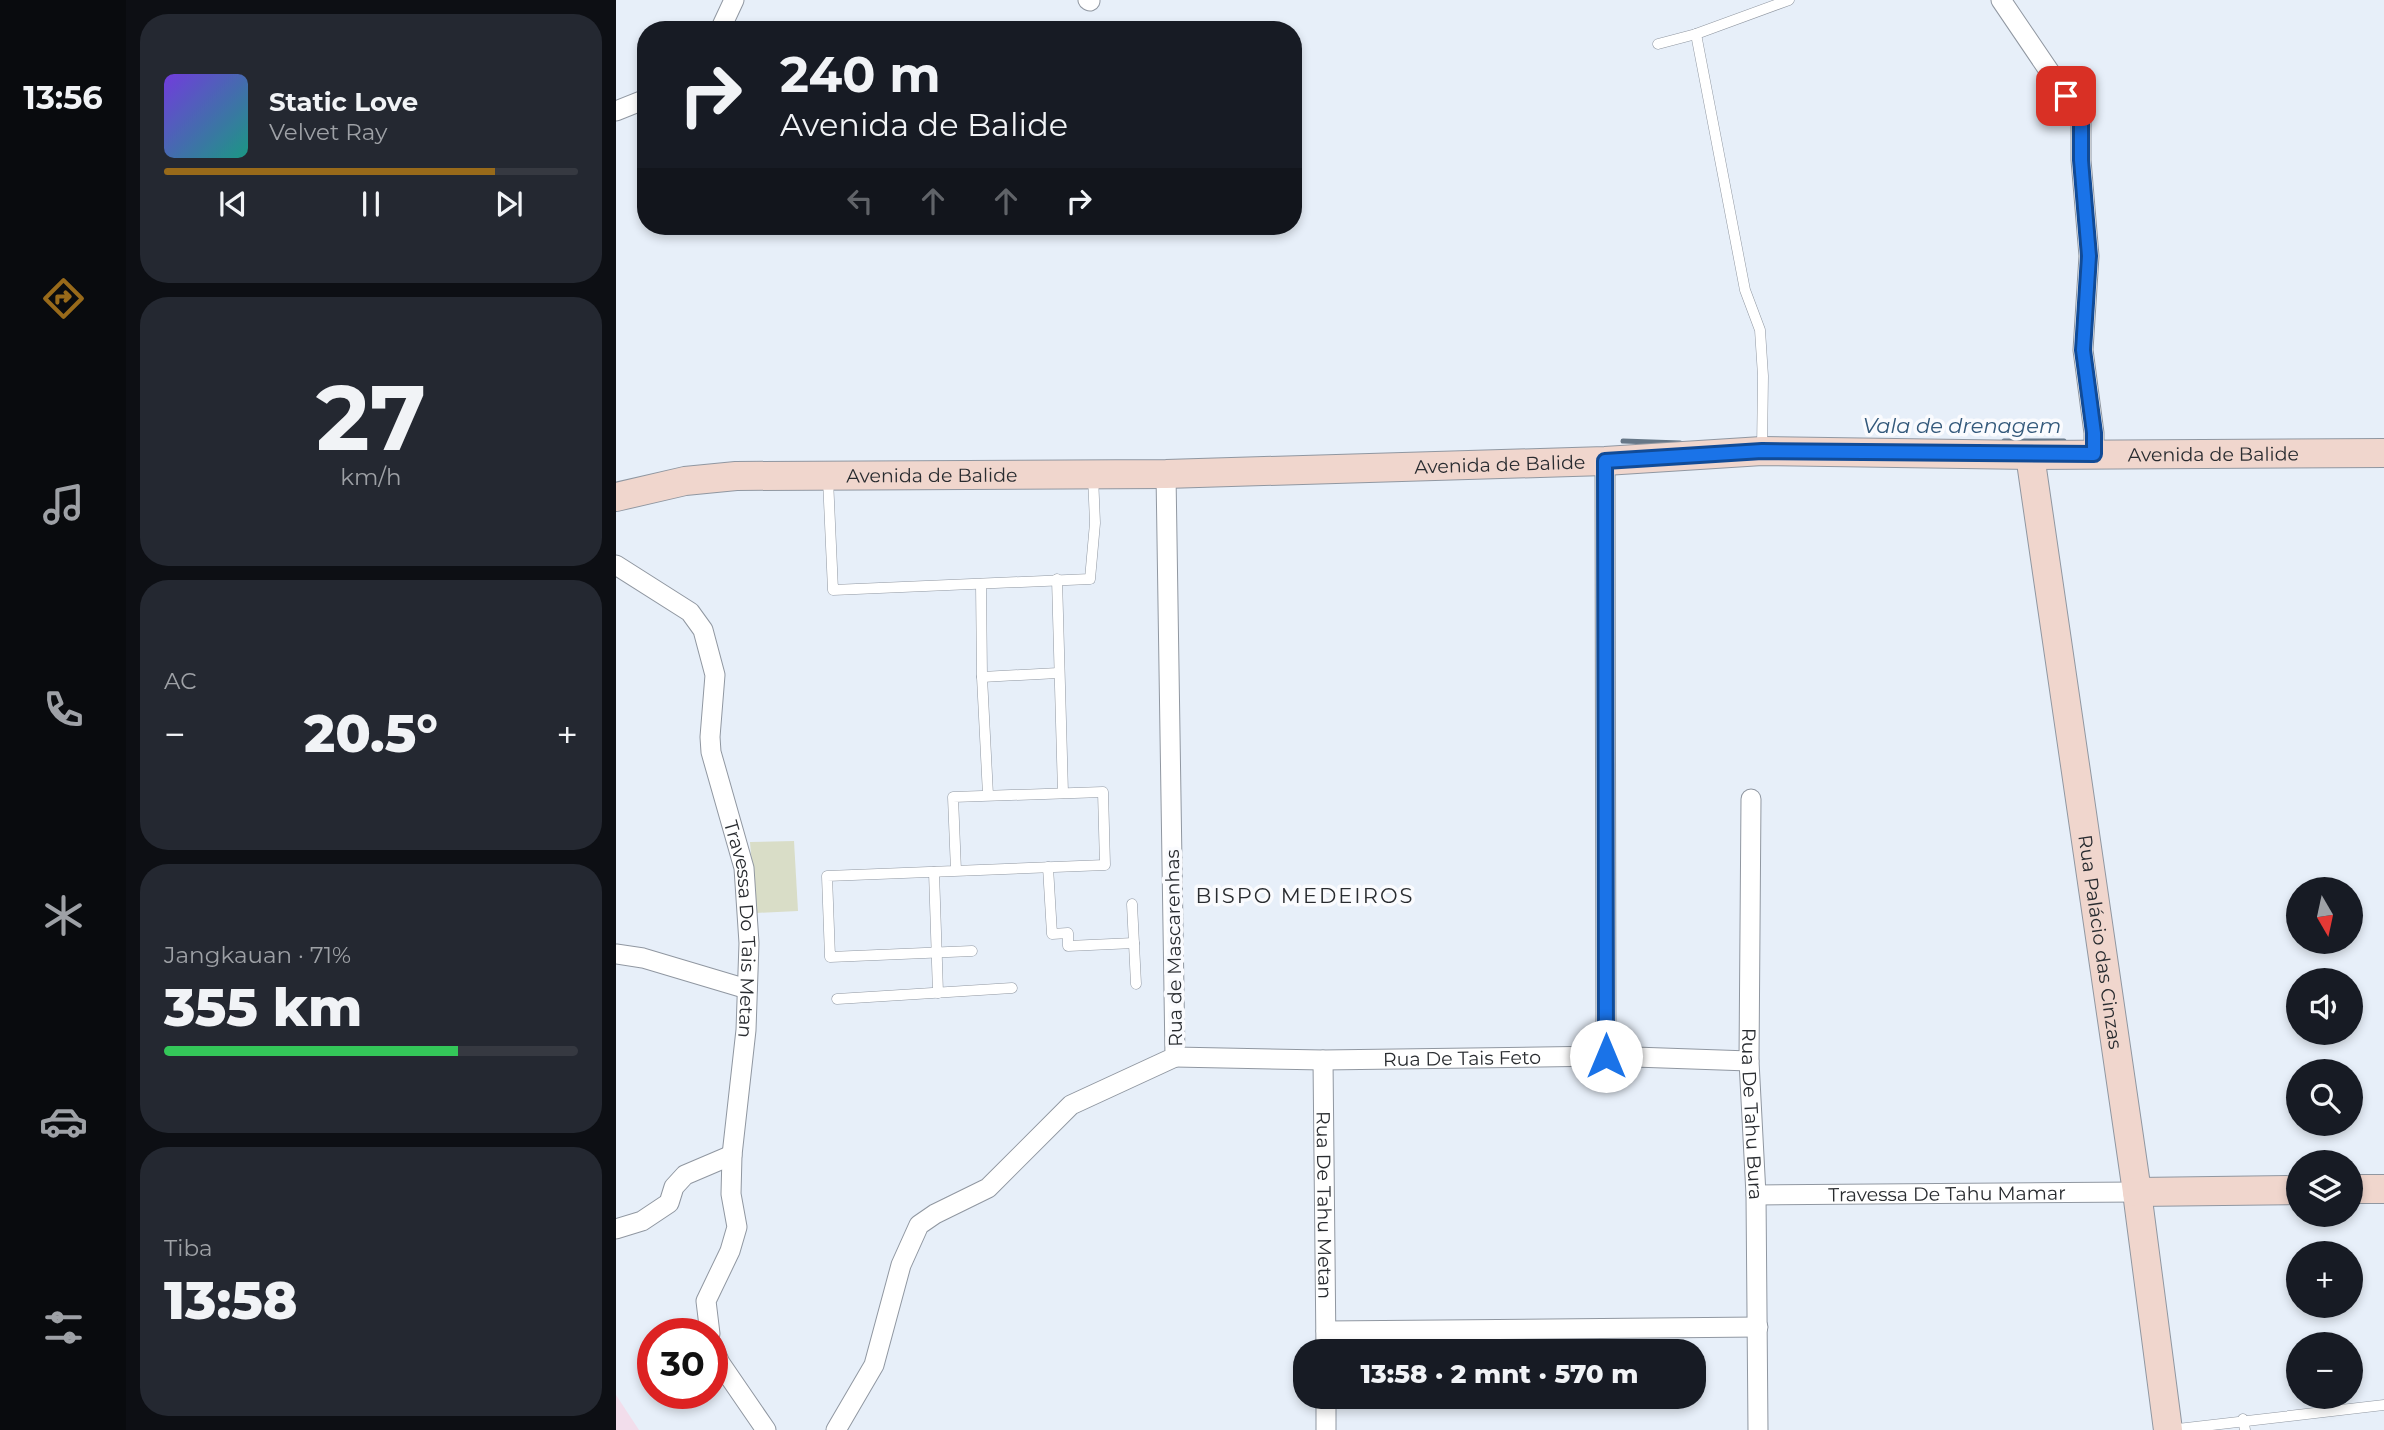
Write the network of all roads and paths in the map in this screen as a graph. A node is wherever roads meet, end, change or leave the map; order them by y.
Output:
1 (734, 0) edge
2 (1788, 0) edge
3 (2001, 0) edge
4 (724, 21) edge
5 (1696, 34) junction
6 (1658, 44) dead end
7 (637, 103) edge
8 (616, 111) edge
9 (1763, 443) junction
10 (2094, 445) junction
11 (2384, 453) edge
12 (2030, 455) junction
13 (1605, 461) junction
14 (1093, 474) junction
15 (1166, 474) junction
16 (828, 475) junction
17 (616, 497) edge
18 (616, 565) edge
19 (1057, 579) junction
20 (981, 584) junction
21 (1058, 673) junction
22 (982, 677) junction
23 (1063, 793) junction
24 (988, 795) junction
25 (1751, 799) dead end
26 (1048, 867) junction
27 (956, 871) junction
28 (934, 872) junction
29 (1132, 904) dead end
30 (1134, 943) junction
31 (972, 951) dead end
32 (937, 953) junction
33 (616, 954) edge
34 (1136, 984) dead end
35 (1012, 988) dead end
36 (747, 989) junction
37 (938, 993) junction
38 (837, 999) dead end
39 (1606, 1056) junction
40 (1175, 1057) junction
41 (1323, 1060) junction
42 (1749, 1061) junction
43 (732, 1155) junction
44 (2363, 1189) edge
45 (2384, 1189) edge
46 (2286, 1190) edge
47 (2137, 1192) junction
48 (1756, 1195) junction
49 (616, 1229) edge
50 (708, 1318) edge
51 (1758, 1327) junction
52 (1326, 1331) junction
53 (1326, 1339) edge
54 (728, 1375) edge
55 (2384, 1405) edge
56 (1326, 1409) edge
57 (2244, 1425) edge
58 (766, 1430) edge
59 (836, 1430) edge
60 (1326, 1430) edge
61 (1758, 1430) edge
62 (2167, 1430) edge

1 - 4 street
2 - 5 lane
3 - 10 street
5 - 6 lane
5 - 9 lane
7 - 8 street
9 - 12 main road, Avenida de Balide
9 - 13 main road, Avenida de Balide
10 - 11 main road, Avenida de Balide
10 - 12 main road, Avenida de Balide
12 - 47 main road, Rua Palácio das Cinzas
13 - 15 main road, Avenida de Balide
13 - 39 street
14 - 15 main road, Avenida de Balide
14 - 16 main road, Avenida de Balide
14 - 19 lane
15 - 40 street, Rua de Mascarenhas
16 - 17 main road, Avenida de Balide
16 - 20 lane
18 - 36 street, Travessa Do Tais Metan
19 - 20 lane
19 - 21 lane
20 - 22 lane
21 - 22 lane
21 - 23 lane
22 - 24 lane
23 - 24 lane
23 - 26 lane
24 - 27 lane
25 - 42 street, Rua De Tahu Bura
26 - 27 lane
26 - 30 lane
27 - 28 lane
28 - 32 lane
28 - 32 lane
29 - 30 lane
30 - 34 lane
31 - 32 lane
32 - 37 lane
33 - 36 street
35 - 37 lane
36 - 43 street, Travessa Do Tais Metan
37 - 38 lane
39 - 41 street, Rua De Tais Feto
39 - 42 street, Rua De Tais Feto
40 - 41 street, Rua De Tais Feto
40 - 59 street, Rua de Mascarenhas
41 - 52 street, Rua De Tahu Metan
42 - 48 street, Rua De Tahu Bura
43 - 49 street
43 - 50 street, Travessa Do Tais Metan
44 - 45 main road
46 - 47 main road
47 - 48 street, Travessa De Tahu Mamar
47 - 62 main road, Rua Palácio das Cinzas
48 - 51 street, Rua De Tahu Bura
51 - 52 street
51 - 61 street, Rua De Tahu Bura
52 - 53 street, Rua De Tahu Metan
54 - 58 street
55 - 57 lane
56 - 60 street
57 - 62 lane

